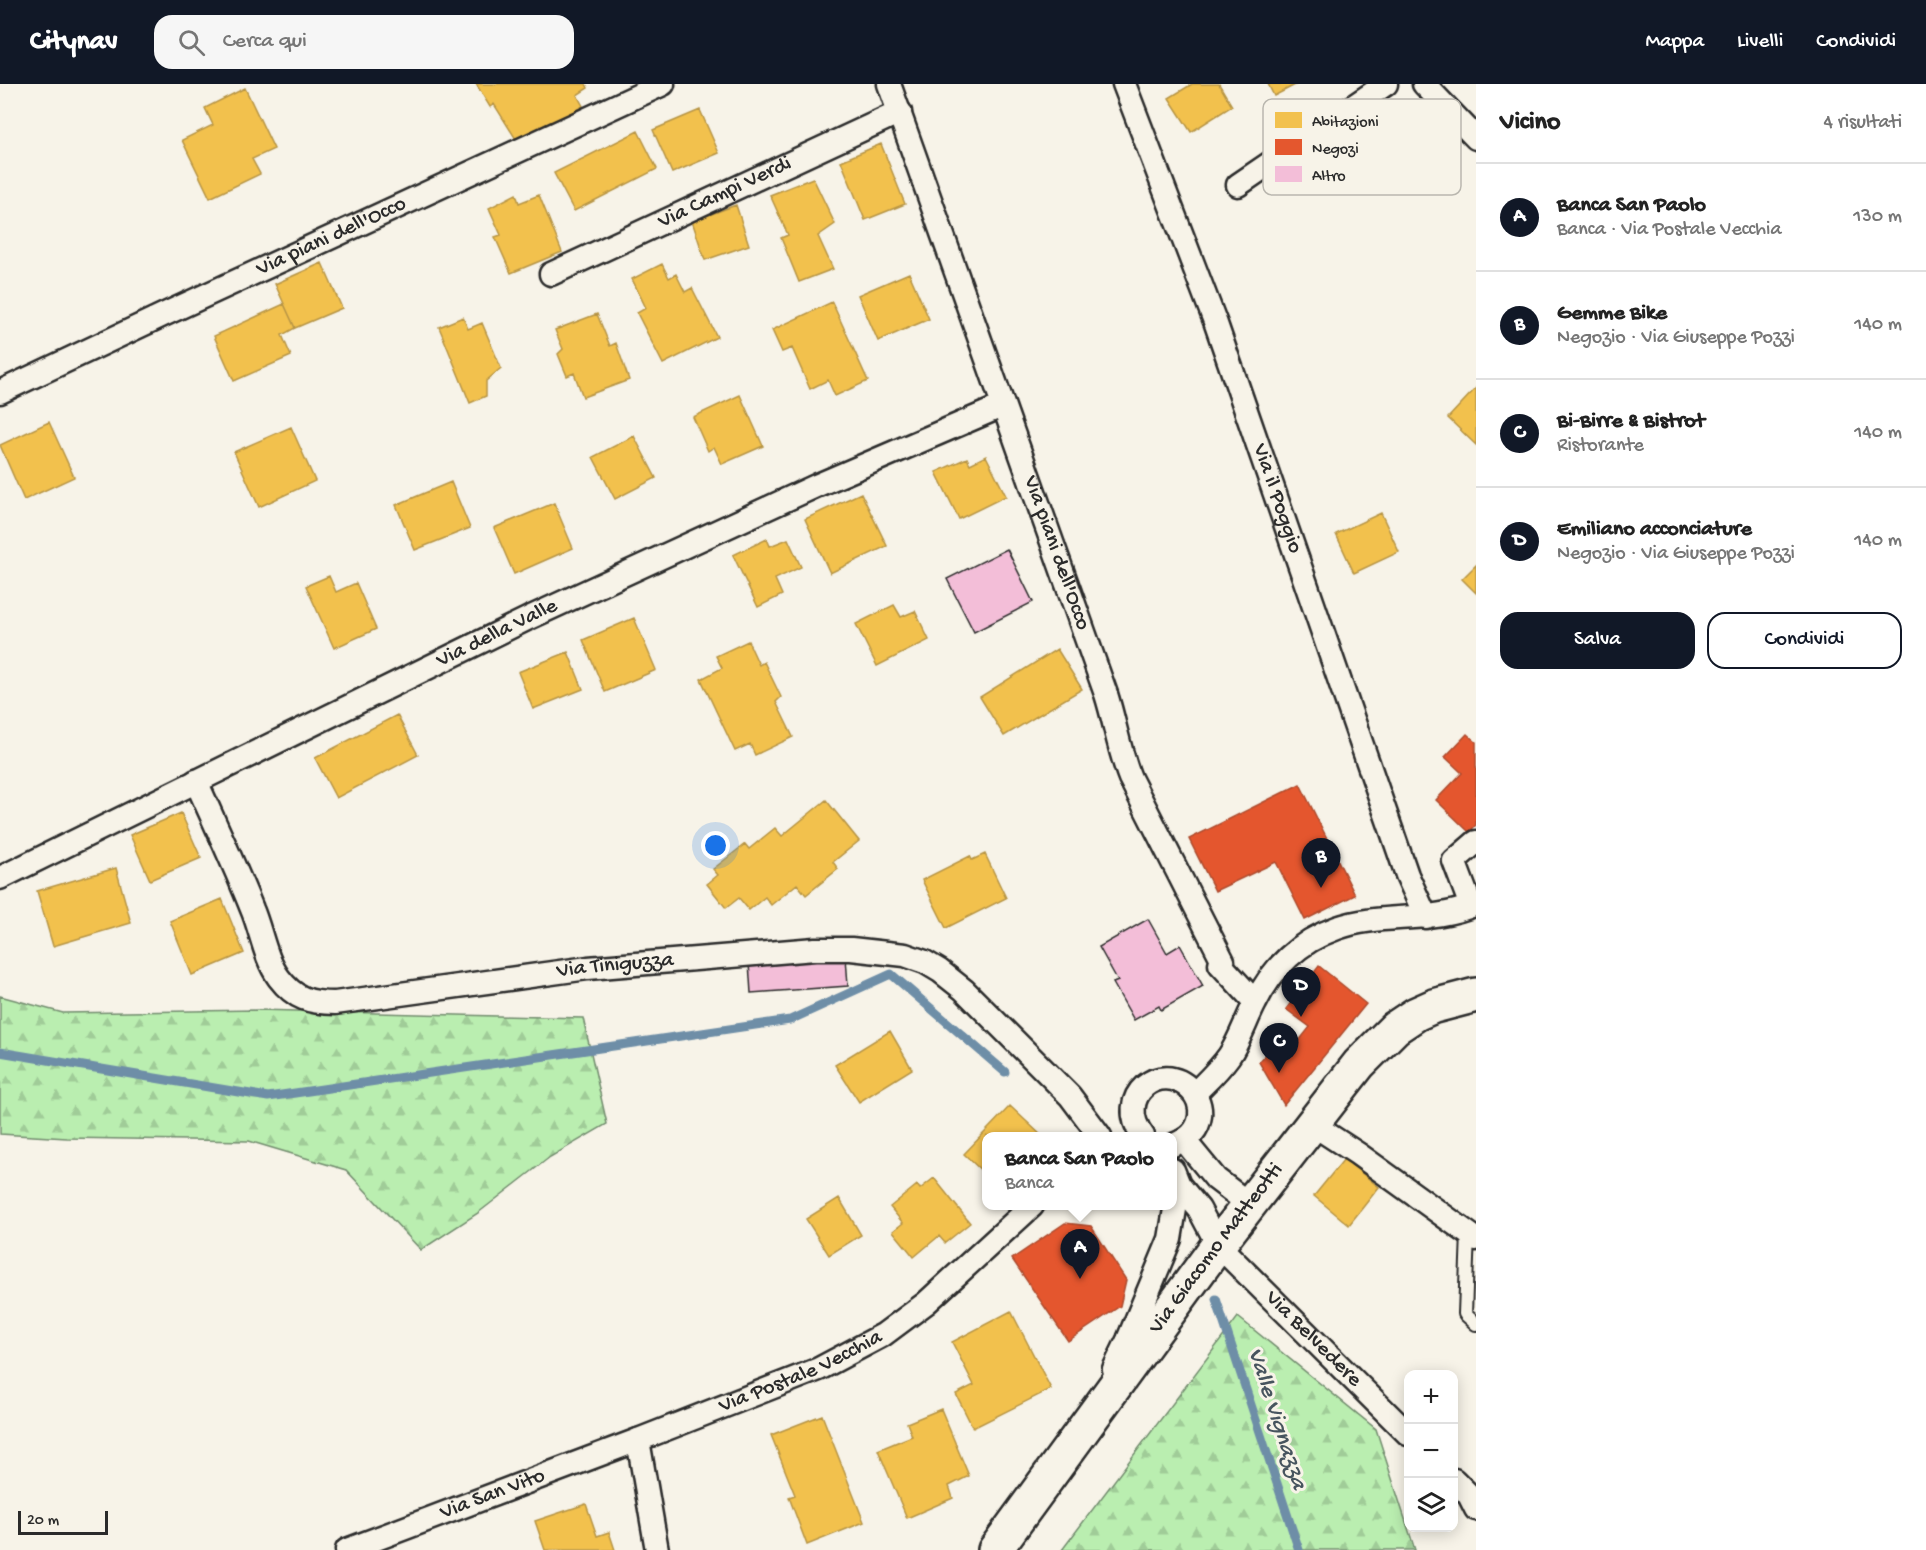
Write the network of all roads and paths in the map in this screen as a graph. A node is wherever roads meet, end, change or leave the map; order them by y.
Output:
1 (663, 84) edge
2 (889, 84) edge
3 (1124, 84) edge
4 (1386, 84) edge
5 (1424, 84) edge
6 (1364, 99) edge
7 (1438, 99) edge
8 (900, 112) junction
9 (1461, 122) edge
10 (1476, 138) edge
11 (1263, 168) edge
12 (1238, 185) dead end
13 (551, 274) dead end
14 (0, 392) edge
15 (1002, 406) junction
16 (196, 782) junction
17 (1476, 842) edge
18 (0, 878) edge
19 (1473, 905) edge
20 (1426, 916) junction
21 (1476, 995) edge
22 (1255, 1002) junction
23 (1195, 1093) junction
24 (1311, 1124) junction
25 (1139, 1131) edge
26 (1096, 1132) edge
27 (1179, 1143) edge
28 (1177, 1178) edge
29 (1249, 1204) junction
30 (1028, 1210) edge
31 (1173, 1210) edge
32 (1472, 1236) edge
33 (1218, 1245) junction
34 (1476, 1324) edge
35 (1085, 1428) junction
36 (1404, 1430) edge
37 (638, 1440) junction
38 (1458, 1484) edge
39 (1476, 1509) edge
40 (347, 1550) edge
41 (657, 1550) edge
42 (995, 1550) edge

1 - 14 street, Via piani dell'Occo
2 - 8 street, Via piani dell'Occo
3 - 20 street, Via il Poggio
4 - 6 street
5 - 7 street
8 - 13 street, Via Campi Verdi
8 - 15 street, Via piani dell'Occo
9 - 10 street
11 - 12 street
15 - 16 street, Via della Valle
15 - 22 street, Via piani dell'Occo
16 - 18 street, Via della Valle
16 - 26 street, Via Tiniguzza
17 - 19 street
19 - 20 street
20 - 22 street
21 - 24 main road, Via Giacomo Matteotti
22 - 23 street
23 - 25 street
23 - 27 street
24 - 29 main road, Via Giacomo Matteotti
24 - 32 street
27 - 29 street
28 - 33 street, Via Belvedere
29 - 33 main road, Via Giacomo Matteotti
30 - 37 street, Via Postale Vecchia
31 - 35 street
32 - 34 lane
33 - 35 main road, Via Giacomo Matteotti
33 - 36 street, Via Belvedere
35 - 42 main road, Via Giacomo Matteotti
37 - 40 street, Via San Vito
37 - 41 street
38 - 39 street

